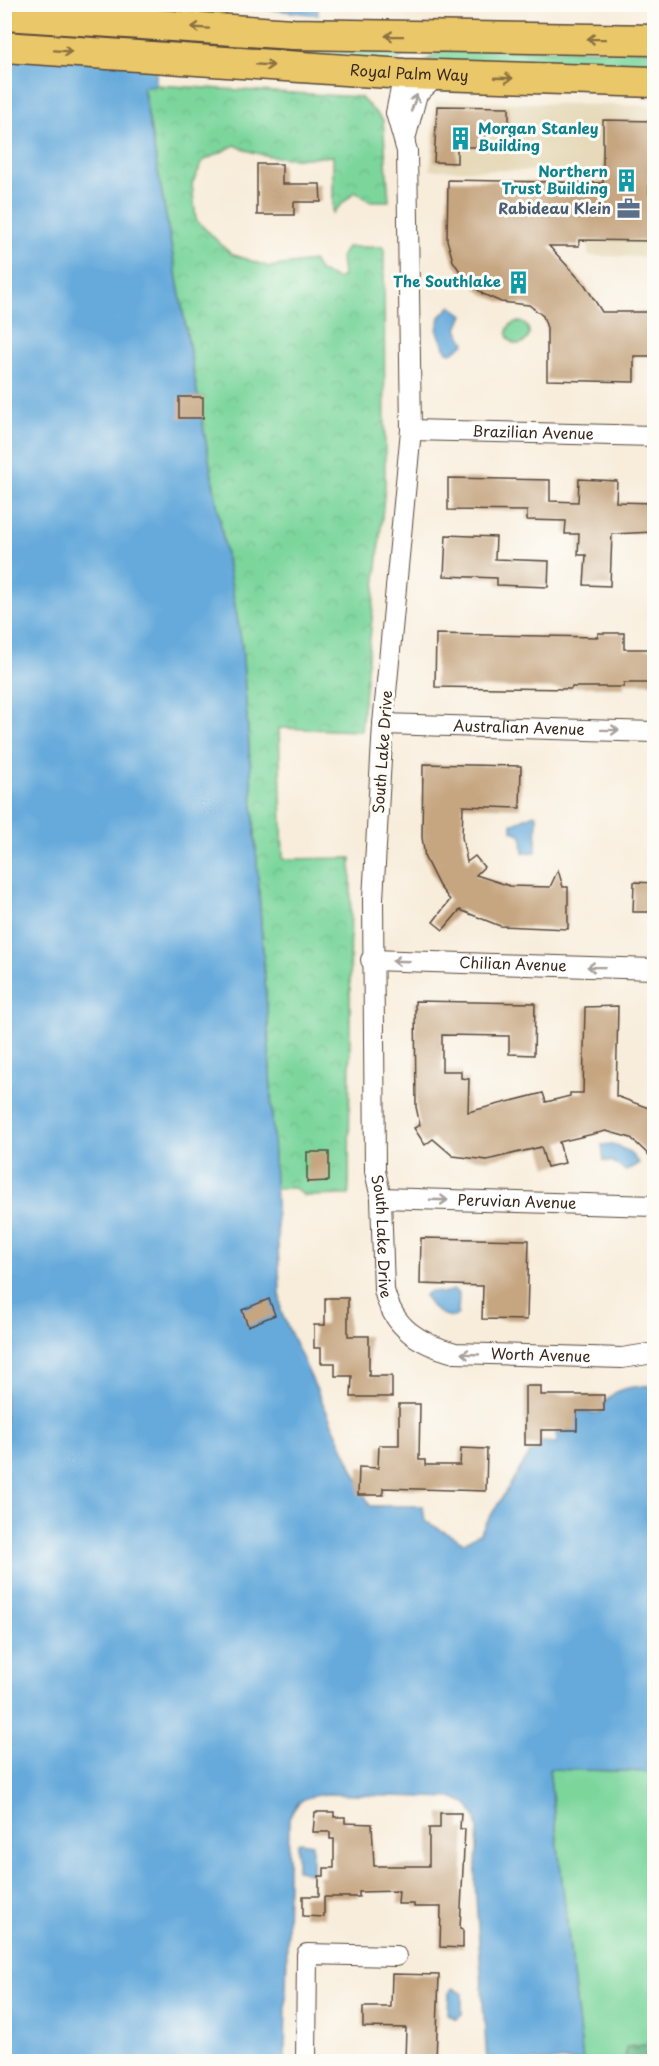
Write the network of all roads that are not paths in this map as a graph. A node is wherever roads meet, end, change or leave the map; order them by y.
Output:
1 (4, 15) edge
2 (453, 36) junction
3 (654, 40) edge
4 (4, 47) edge
5 (404, 74) junction
6 (437, 76) junction
7 (654, 82) edge
8 (405, 139) junction
9 (411, 430) junction
10 (654, 436) edge
11 (383, 724) junction
12 (654, 732) edge
13 (371, 960) junction
14 (654, 969) edge
15 (381, 1198) junction
16 (654, 1206) edge
17 (429, 1346) joint
18 (654, 1353) edge
19 (396, 1956) dead end
20 (306, 2061) edge

2 -> 1 main road
3 -> 2 main road
2 - 5 main road
4 -> 5 main road, Royal Palm Way
5 - 6 main road, Royal Palm Way
5 - 8 street, South Lake Drive
6 -> 7 main road, Royal Palm Way
8 -> 6 street, South Lake Drive
8 - 9 street, South Lake Drive
9 - 10 street, Brazilian Avenue
9 - 11 street, South Lake Drive
11 -> 12 street, Australian Avenue
11 - 13 street, South Lake Drive
14 -> 13 street, Chilian Avenue
13 - 15 street, South Lake Drive
15 -> 16 street, Peruvian Avenue
15 - 17 street, South Lake Drive
18 -> 17 street, Worth Avenue
19 - 20 street

